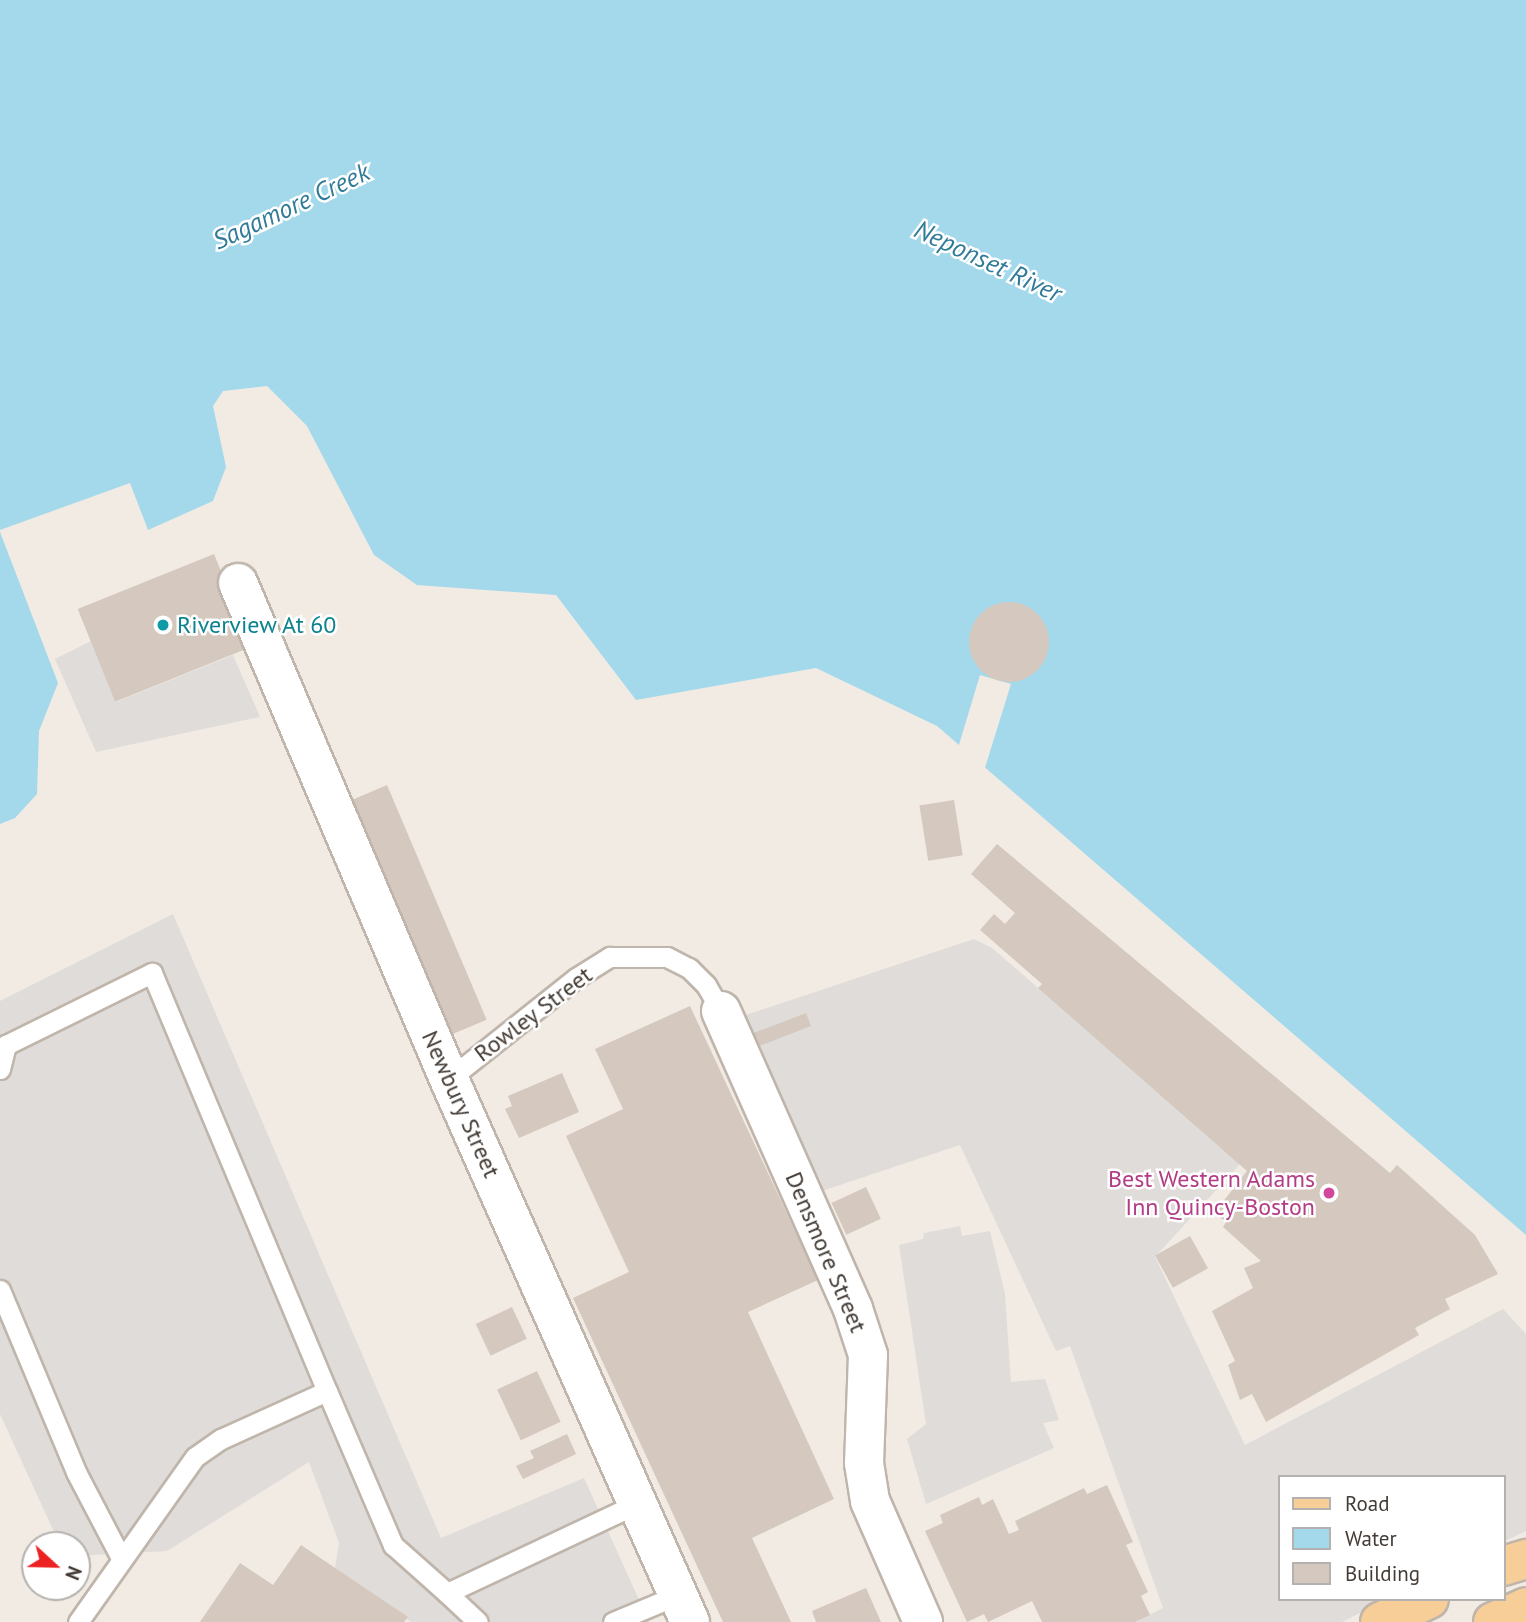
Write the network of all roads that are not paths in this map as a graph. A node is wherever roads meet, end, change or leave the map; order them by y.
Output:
1 (238, 583) dead end
2 (721, 1010) joint
3 (0, 1069) edge
4 (449, 1079) junction
5 (0, 1290) edge
6 (327, 1391) junction
7 (640, 1502) junction
8 (121, 1558) junction
9 (1526, 1559) edge
10 (1505, 1565) edge
11 (447, 1593) junction
12 (1425, 1601) edge
13 (684, 1608) edge
14 (1526, 1608) edge
15 (78, 1622) edge
16 (478, 1622) edge
17 (612, 1622) edge
18 (923, 1622) edge
19 (1380, 1622) edge
20 (1493, 1622) edge

1 - 4 street, Newbury Street
2 - 4 lane, Rowley Street
2 - 18 street, Densmore Street
3 - 6 lane
4 - 7 street, Newbury Street
5 - 8 lane
6 - 8 lane
6 - 11 lane
7 - 11 lane
7 - 13 street, Newbury Street
8 - 15 lane
9 - 10 main road
11 - 16 lane
12 - 19 main road
13 - 17 lane
14 - 20 main road

